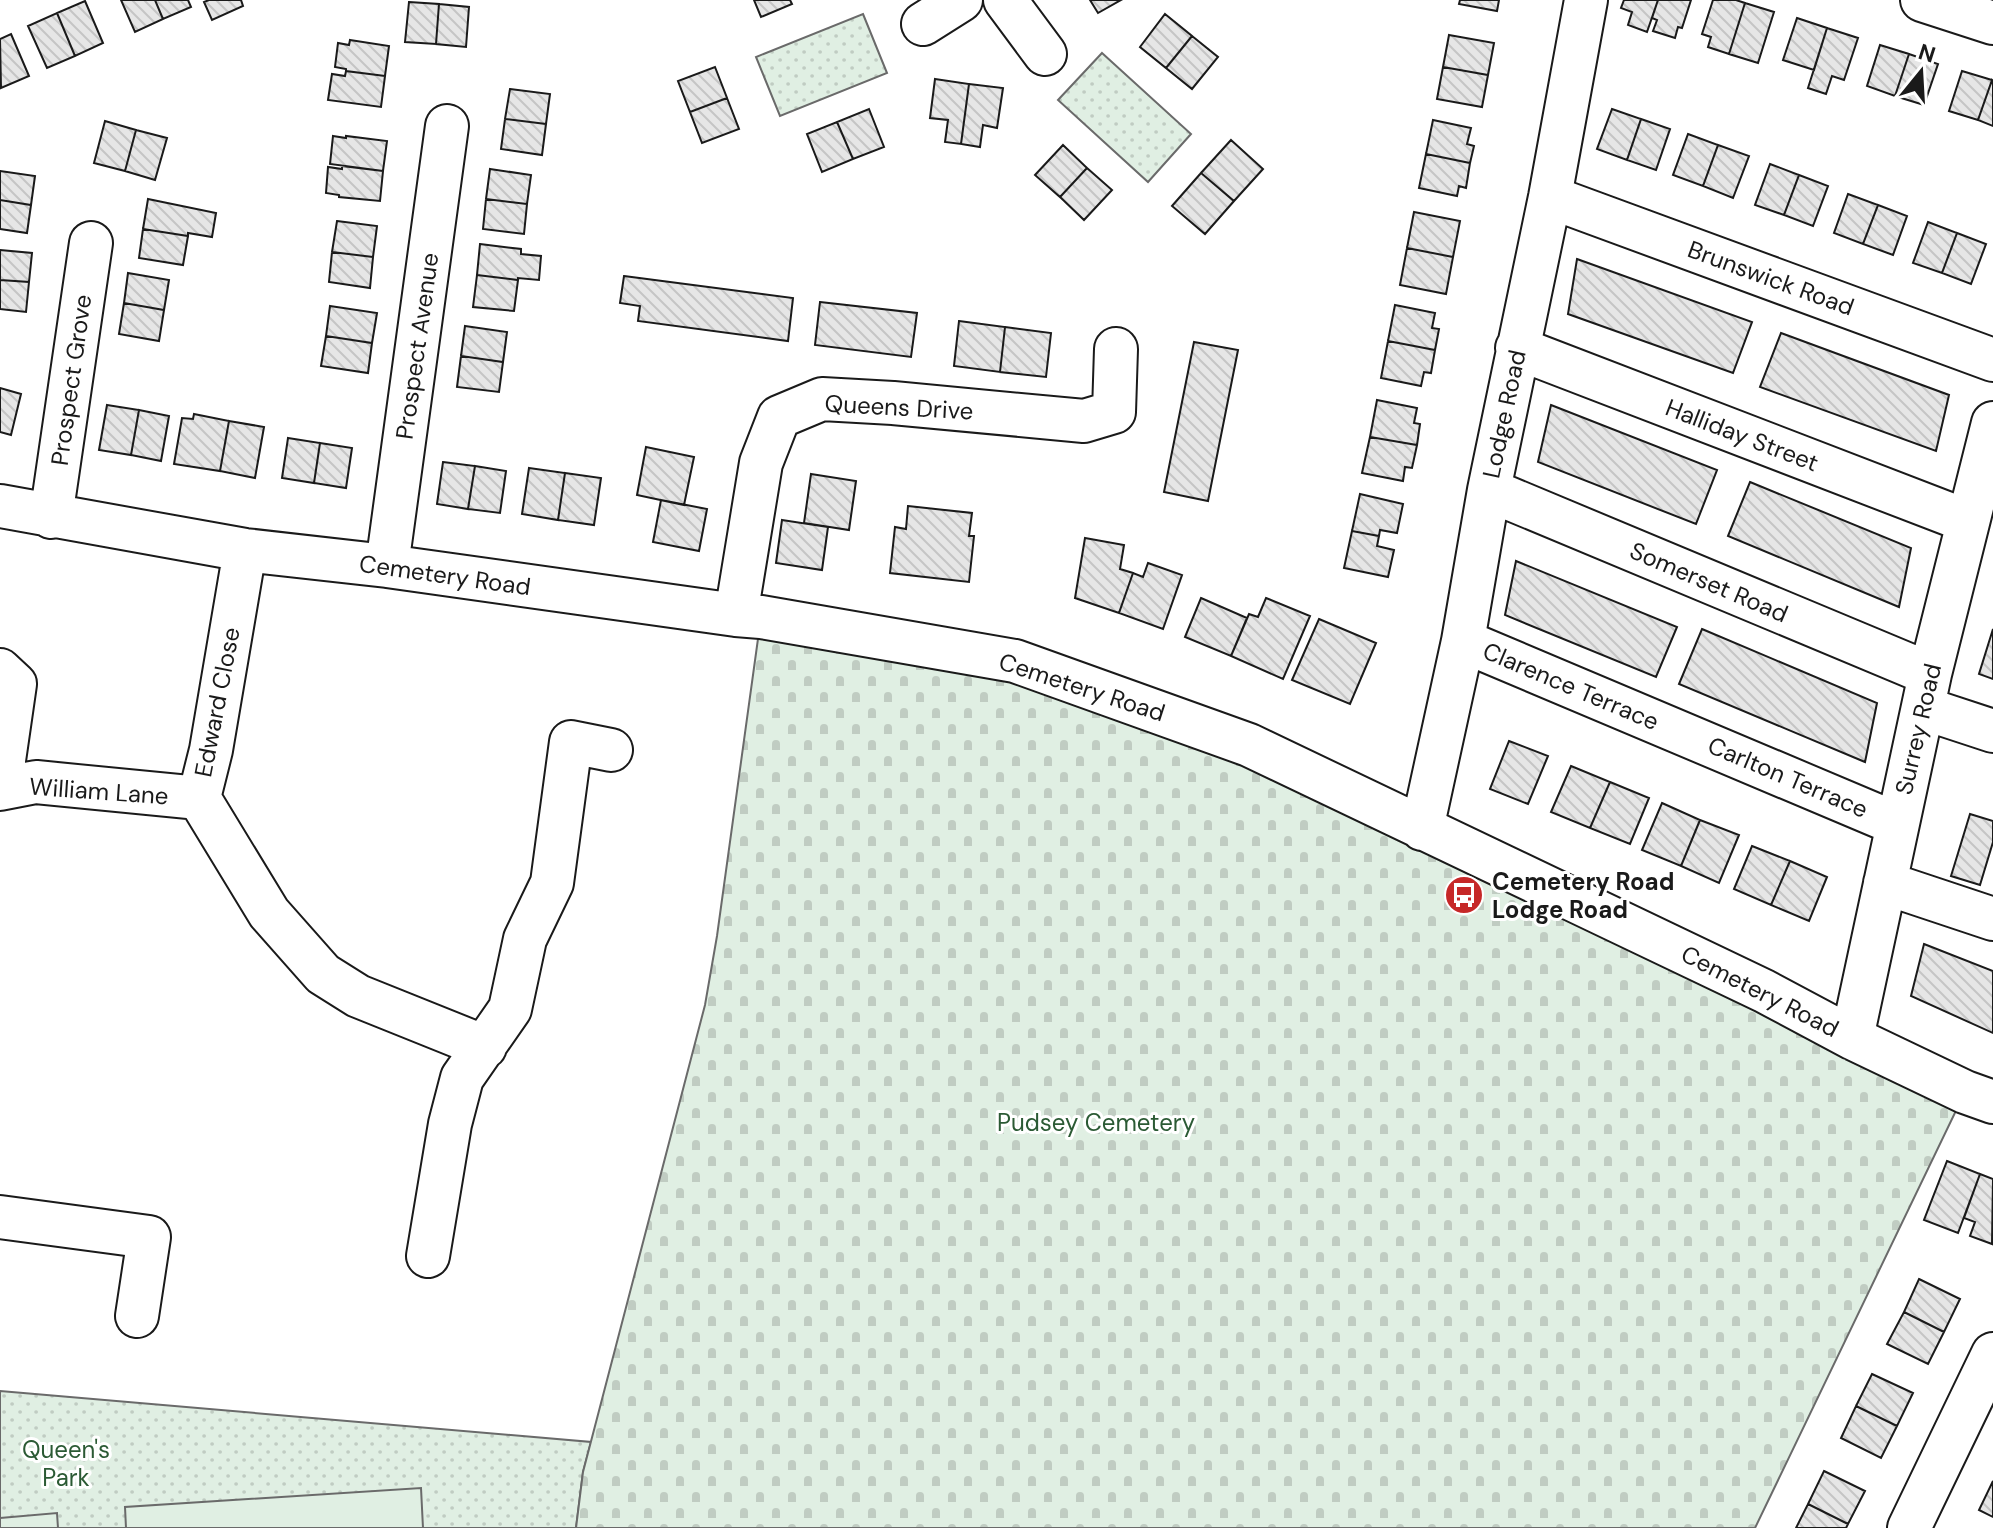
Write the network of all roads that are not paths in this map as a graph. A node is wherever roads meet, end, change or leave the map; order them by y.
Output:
1 (961, 0) edge
2 (1005, 0) edge
3 (1586, 0) edge
4 (1922, 0) edge
5 (1993, 23) edge
6 (923, 24) dead end
7 (1045, 54) dead end
8 (447, 126) dead end
9 (1550, 197) junction
10 (91, 243) dead end
11 (1517, 348) junction
12 (1116, 349) dead end
13 (1993, 360) edge
14 (1993, 423) edge
15 (1489, 490) junction
16 (0, 506) edge
17 (51, 517) junction
18 (1974, 538) edge
19 (245, 550) junction
20 (387, 566) junction
21 (736, 615) junction
22 (1463, 641) junction
23 (0, 670) edge
24 (1927, 691) junction
25 (1680, 731) joint
26 (1993, 731) edge
27 (611, 750) dead end
28 (0, 789) edge
29 (199, 798) junction
30 (1897, 824) junction
31 (1422, 829) junction
32 (1885, 883) junction
33 (1993, 919) edge
34 (1852, 1038) junction
35 (485, 1047) junction
36 (1993, 1102) edge
37 (0, 1217) edge
38 (428, 1256) dead end
39 (137, 1316) dead end
40 (1993, 1354) edge
41 (1909, 1528) edge

1 - 6 street
2 - 7 street
3 - 9 street, Lodge Road
4 - 5 street
8 - 20 street, Prospect Avenue
9 - 11 street, Lodge Road
9 - 13 street, Brunswick Road
10 - 17 street, Prospect Grove
11 - 15 street, Lodge Road
11 - 18 street, Halliday Street
12 - 21 street, Queens Drive
14 - 18 street, Surrey Road
15 - 22 street, Lodge Road
15 - 24 street, Somerset Road
16 - 17 street, Cemetery Road
17 - 19 street, Cemetery Road
18 - 24 street, Surrey Road
19 - 20 street, Cemetery Road
19 - 29 street, Edward Close
20 - 21 street, Cemetery Road
21 - 31 street, Cemetery Road
22 - 25 street, Clarence Terrace
22 - 31 street, Lodge Road
23 - 28 street
24 - 26 street, Somerset Road
24 - 30 street, Surrey Road
25 - 30 street, Carlton Terrace
27 - 35 street
28 - 29 street, William Lane
29 - 35 street, Edward Close
30 - 32 street, Surrey Road
31 - 34 street, Cemetery Road
32 - 33 street
32 - 34 street, Surrey Road
34 - 36 street, Cemetery Road
35 - 38 street
37 - 39 street
40 - 41 street

